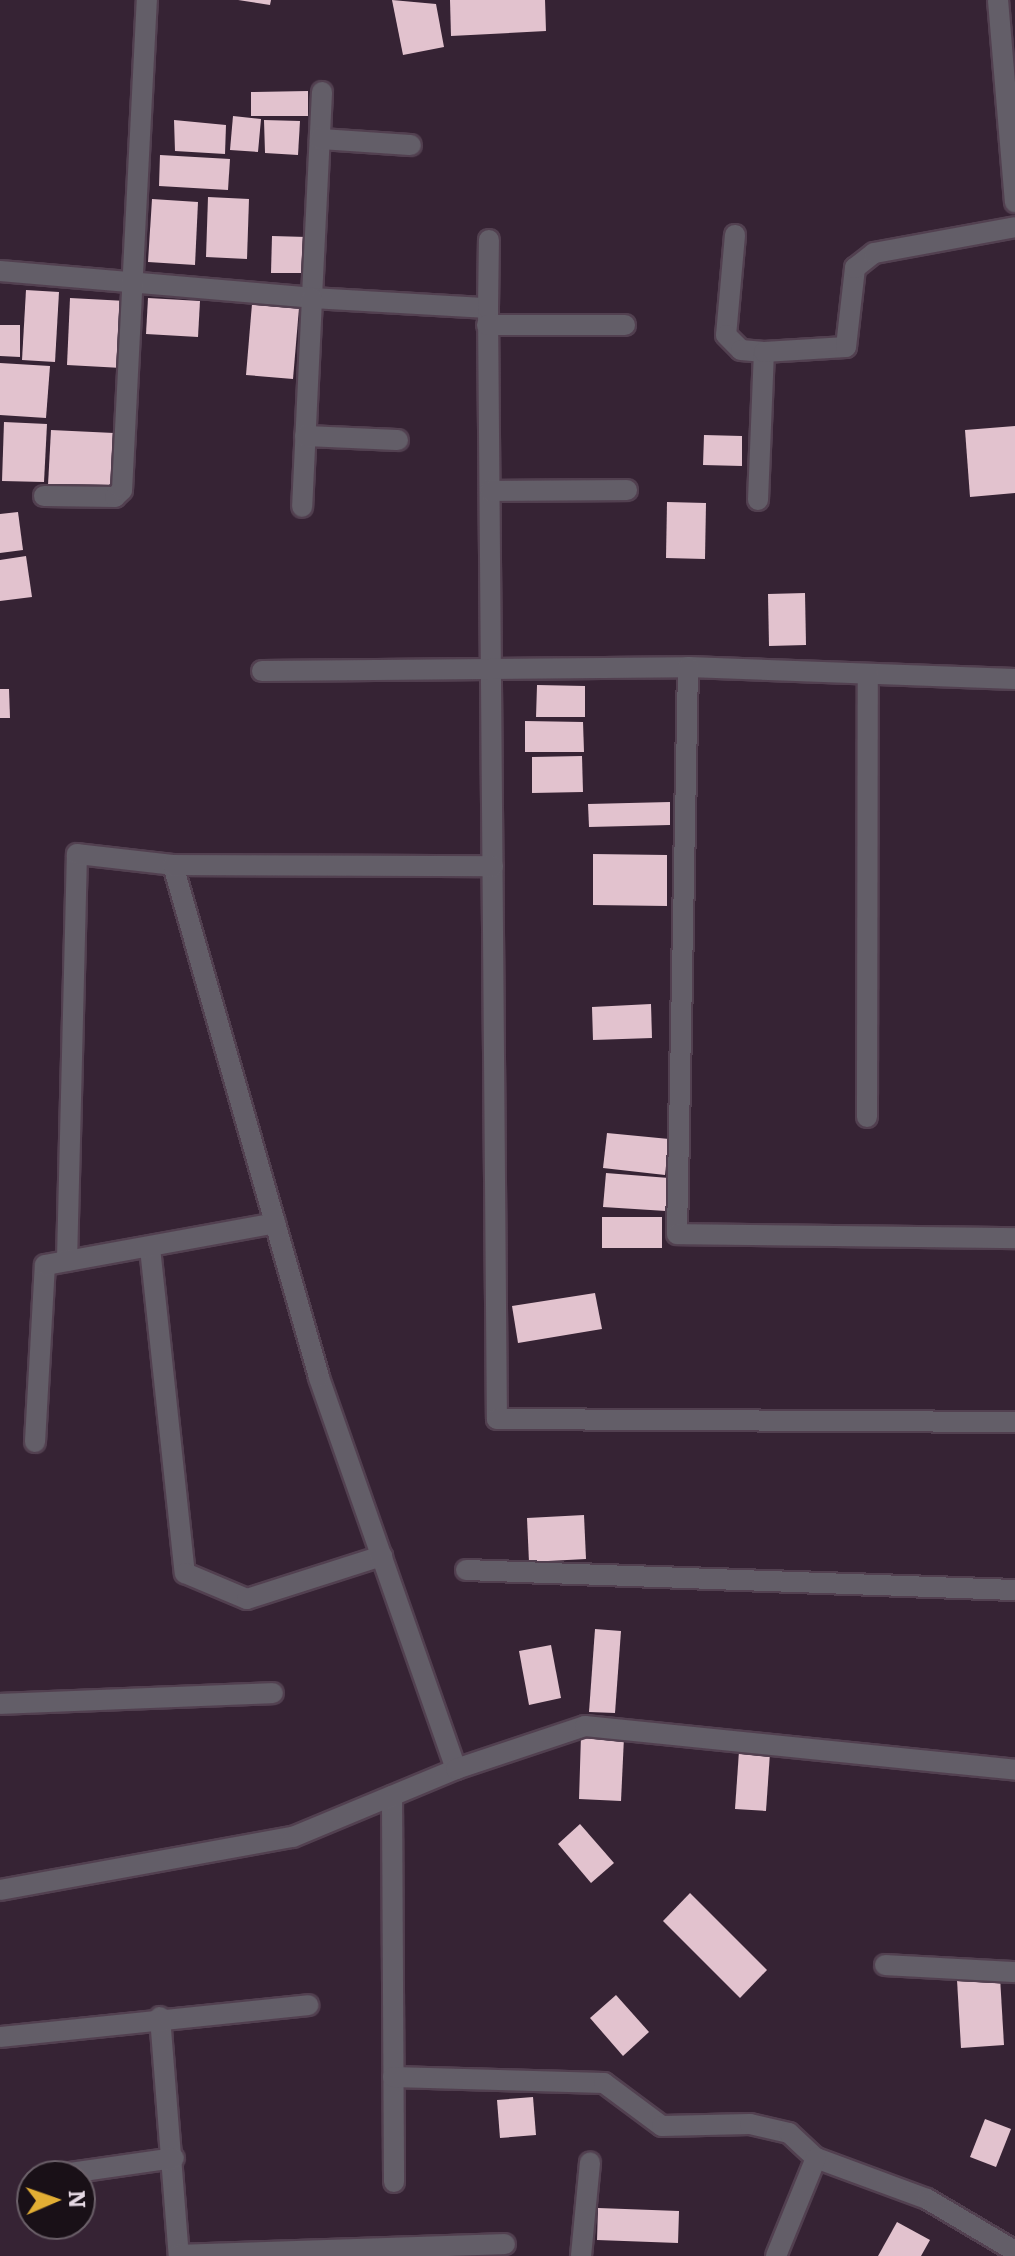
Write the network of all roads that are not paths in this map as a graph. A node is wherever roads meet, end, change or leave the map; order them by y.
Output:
1 (147, 0) edge
2 (998, 0) edge
3 (322, 92) dead end
4 (320, 139) junction
5 (411, 145) dead end
6 (1015, 202) edge
7 (1015, 227) edge
8 (735, 235) dead end
9 (489, 240) dead end
10 (0, 271) edge
11 (138, 284) junction
12 (312, 298) junction
13 (488, 316) junction
14 (625, 325) dead end
15 (764, 352) junction
16 (305, 436) junction
17 (398, 440) dead end
18 (627, 490) dead end
19 (490, 491) junction
20 (44, 496) dead end
21 (758, 500) dead end
22 (302, 507) dead end
23 (688, 667) junction
24 (262, 671) dead end
25 (491, 672) junction
26 (868, 674) junction
27 (1015, 679) edge
28 (173, 865) junction
29 (493, 866) junction
30 (867, 1117) dead end
31 (275, 1223) junction
32 (1015, 1238) edge
33 (150, 1248) junction
34 (67, 1261) junction
35 (1015, 1422) edge
36 (35, 1442) dead end
37 (382, 1556) junction
38 (466, 1570) dead end
39 (1015, 1590) edge
40 (273, 1693) dead end
41 (0, 1704) edge
42 (456, 1769) junction
43 (1015, 1770) edge
44 (392, 1796) junction
45 (0, 1890) edge
46 (885, 1965) dead end
47 (1015, 1972) edge
48 (308, 2005) dead end
49 (160, 2017) junction
50 (0, 2037) edge
51 (393, 2077) junction
52 (174, 2158) junction
53 (816, 2158) junction
54 (590, 2162) dead end
55 (96, 2169) edge
56 (394, 2182) dead end
57 (505, 2244) dead end
58 (1015, 2251) edge
59 (179, 2256) edge
60 (581, 2256) edge
61 (776, 2256) edge

1 - 11 street
2 - 6 street
3 - 4 street
4 - 5 street
4 - 12 street
7 - 15 street
8 - 15 street
9 - 13 street
10 - 11 street
11 - 12 street
11 - 20 street
12 - 13 street
12 - 16 street
13 - 14 street
13 - 19 street
15 - 21 street
16 - 17 street
16 - 22 street
18 - 19 street
19 - 25 street
23 - 25 street
23 - 26 street
23 - 32 street
24 - 25 street
25 - 29 street
26 - 27 street
26 - 30 street
28 - 29 street
28 - 31 street
28 - 34 street
29 - 35 street
31 - 33 street
31 - 37 street
33 - 34 street
33 - 37 street
34 - 36 street
37 - 42 street
38 - 39 street
40 - 41 street
42 - 43 street
42 - 44 street
44 - 45 street
44 - 51 street
46 - 47 street
48 - 49 street
49 - 50 street
49 - 52 street
51 - 53 street
51 - 56 street
52 - 55 street
52 - 59 street
53 - 58 street
53 - 61 street
54 - 60 street
57 - 59 street

